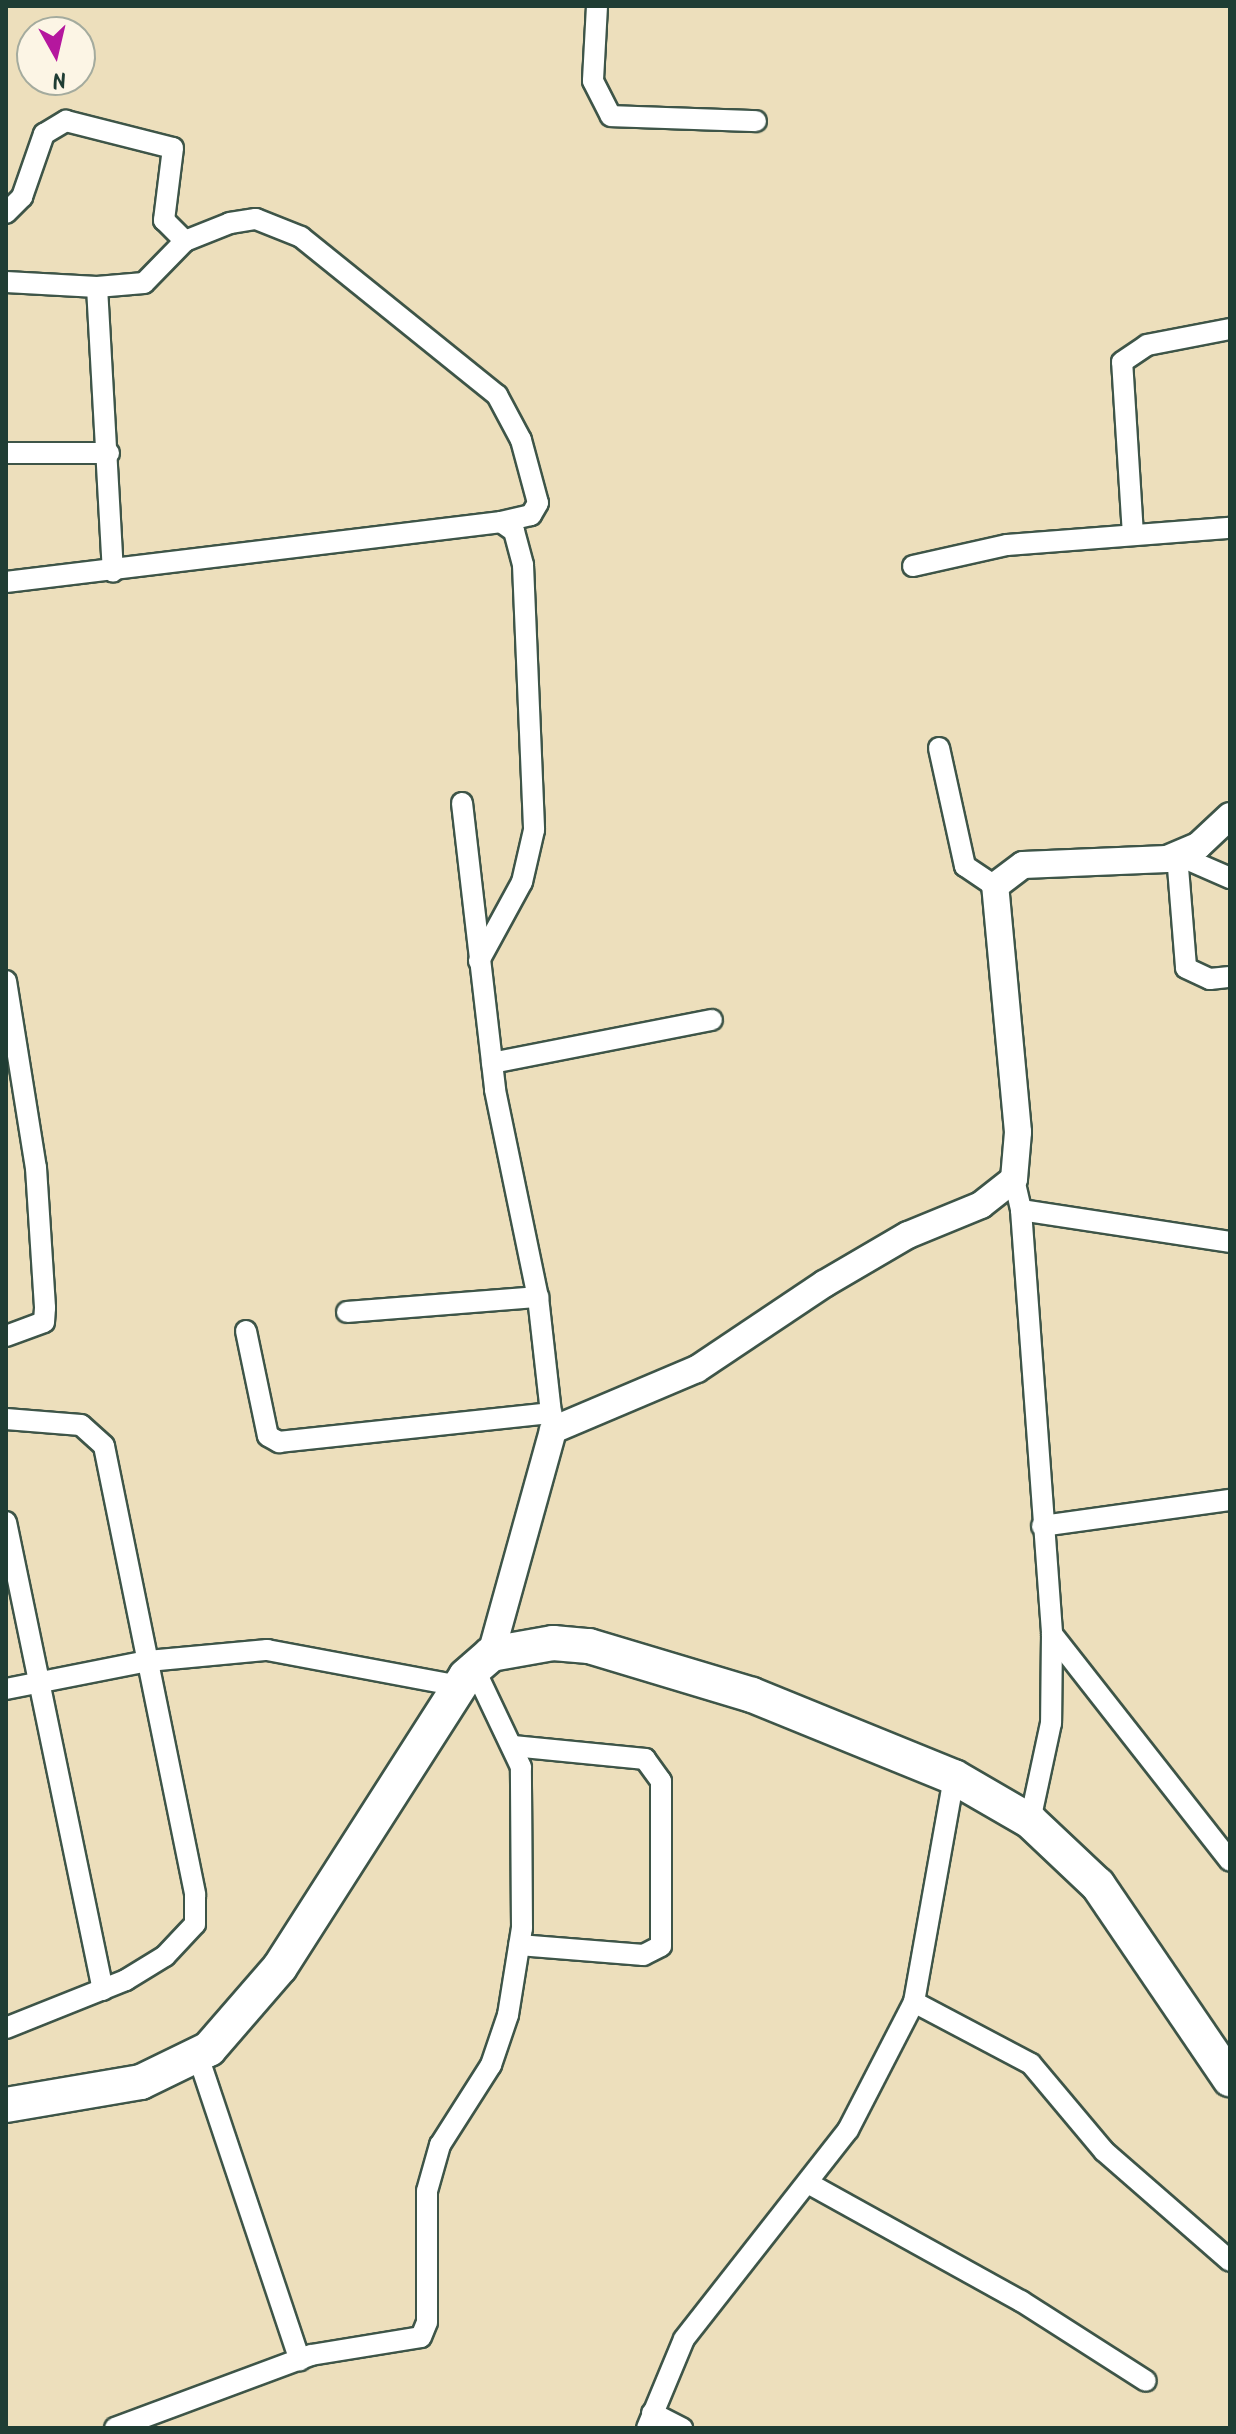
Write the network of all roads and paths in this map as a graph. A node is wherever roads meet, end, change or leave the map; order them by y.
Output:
1 (597, 6) edge
2 (756, 121) dead end
3 (6, 213) edge
4 (185, 241) junction
5 (6, 282) edge
6 (97, 287) junction
7 (1230, 329) edge
8 (6, 453) edge
9 (109, 453) junction
10 (501, 522) junction
11 (1230, 528) edge
12 (1133, 535) junction
13 (913, 566) dead end
14 (113, 572) junction
15 (6, 582) edge
16 (939, 748) dead end
17 (462, 803) dead end
18 (1230, 816) edge
19 (1177, 855) junction
20 (1230, 878) edge
21 (995, 886) junction
22 (479, 961) junction
23 (1230, 977) edge
24 (6, 981) edge
25 (712, 1020) dead end
26 (492, 1063) junction
27 (1014, 1179) junction
28 (1021, 1210) junction
29 (1230, 1242) edge
30 (538, 1297) junction
31 (347, 1312) dead end
32 (246, 1331) dead end
33 (6, 1336) edge
34 (6, 1419) edge
35 (552, 1422) junction
36 (1230, 1500) edge
37 (6, 1522) edge
38 (1042, 1526) junction
39 (1052, 1634) junction
40 (148, 1661) junction
41 (475, 1669) junction
42 (36, 1683) junction
43 (6, 1689) edge
44 (513, 1746) junction
45 (954, 1777) junction
46 (1030, 1821) junction
47 (1230, 1861) edge
48 (519, 1945) junction
49 (103, 1990) junction
50 (914, 2002) junction
51 (6, 2028) edge
52 (198, 2056) junction
53 (1230, 2079) edge
54 (6, 2105) edge
55 (808, 2183) junction
56 (1230, 2261) edge
57 (300, 2360) junction
58 (1146, 2381) dead end
59 (650, 2421) edge
60 (115, 2428) edge
61 (682, 2428) edge

1 - 2 street
3 - 4 street
4 - 6 street
4 - 10 street
5 - 6 street
6 - 9 street
7 - 12 street
8 - 9 street
9 - 14 street
10 - 14 street
10 - 22 street
11 - 12 street
12 - 13 street
14 - 15 street
16 - 21 street
17 - 22 street
18 - 19 street
19 - 20 street
19 - 21 street
19 - 23 street
21 - 27 street
22 - 26 street
24 - 33 street
25 - 26 street
26 - 30 street
27 - 28 street
27 - 35 street
28 - 29 street
28 - 38 street
30 - 31 street
30 - 35 street
32 - 35 street
34 - 40 street
35 - 41 street
36 - 38 street
37 - 42 street
38 - 39 street
39 - 46 street
39 - 47 street
40 - 41 street
40 - 42 street
40 - 49 street
41 - 44 street
41 - 45 highway
41 - 52 highway
42 - 43 street
42 - 49 street
44 - 48 street
44 - 48 street
45 - 46 highway
45 - 50 street
46 - 53 highway
48 - 57 street
49 - 51 street
50 - 55 street
50 - 56 street
52 - 54 highway
52 - 57 street
55 - 58 street
55 - 59 street
57 - 60 street
59 - 61 street

